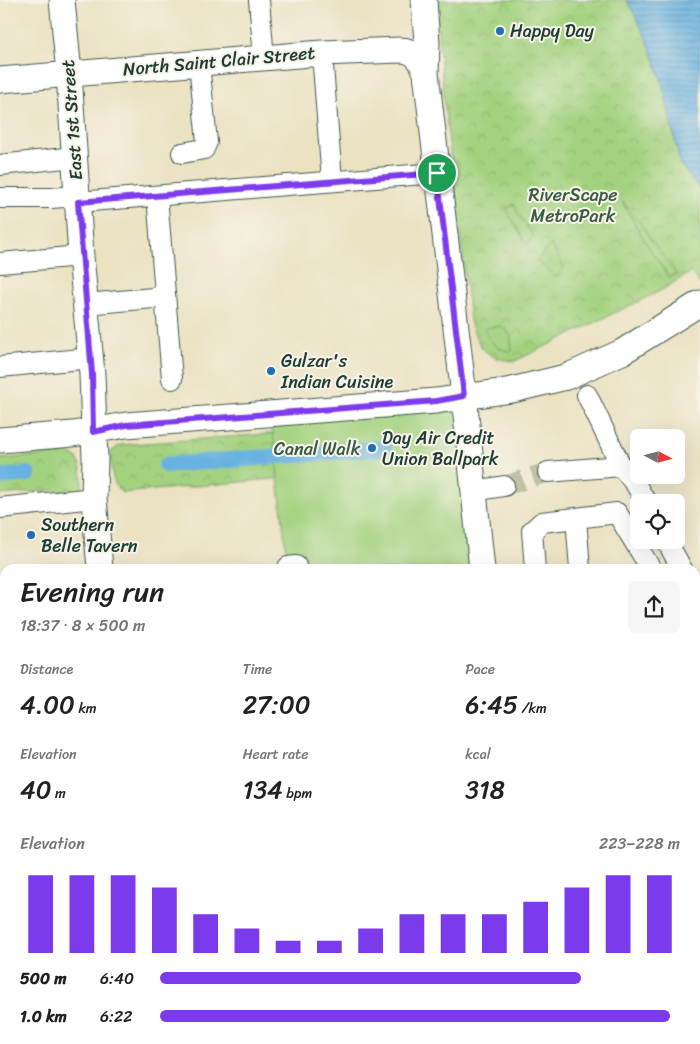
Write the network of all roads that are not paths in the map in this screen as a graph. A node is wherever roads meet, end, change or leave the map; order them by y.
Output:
1 (62, 0) edge
2 (259, 0) edge
3 (424, 0) edge
4 (322, 53) junction
5 (264, 58) junction
6 (199, 63) junction
7 (426, 73) junction
8 (69, 74) junction
9 (0, 80) edge
10 (182, 153) dead end
11 (74, 156) junction
12 (0, 165) edge
13 (437, 173) junction
14 (332, 181) junction
15 (157, 196) junction
16 (0, 198) edge
17 (78, 199) junction
18 (81, 256) junction
19 (0, 263) edge
20 (165, 298) junction
21 (700, 303) edge
22 (85, 304) junction
23 (91, 358) junction
24 (0, 367) edge
25 (172, 379) dead end
26 (588, 395) dead end
27 (464, 396) junction
28 (93, 432) junction
29 (0, 440) edge
30 (621, 466) junction
31 (548, 472) tunnel mouth
32 (504, 486) tunnel mouth
33 (474, 491) junction
34 (641, 494) edge
35 (94, 498) junction
36 (0, 508) edge
37 (576, 518) junction
38 (671, 549) edge
39 (100, 564) edge
40 (481, 564) edge
41 (535, 564) edge
42 (580, 564) edge
43 (648, 564) edge
44 (679, 564) edge

1 - 8 main road, East 1st Street
2 - 5 street
3 - 7 main road
4 - 5 main road, North Saint Clair Street
4 - 7 main road, North Saint Clair Street
4 - 14 street
5 - 6 main road, North Saint Clair Street
6 - 8 main road, North Saint Clair Street
6 - 10 street
7 - 13 main road
8 - 9 main road, North Saint Clair Street
8 - 11 main road, East 1st Street
11 - 12 street
11 - 17 main road, East 1st Street
13 - 14 street
13 - 27 main road
14 - 15 street
15 - 17 street
15 - 20 street
16 - 17 street
17 - 18 main road, East 1st Street
18 - 19 street
18 - 22 main road, East 1st Street
20 - 22 street
20 - 25 street
21 - 27 main road
22 - 23 main road, East 1st Street
23 - 24 street
23 - 28 main road, East 1st Street
26 - 30 street
27 - 28 main road
27 - 33 main road
28 - 29 main road
28 - 35 main road, East 1st Street
30 - 31 street
30 - 34 street
32 - 33 street
33 - 40 main road
35 - 36 street
35 - 39 main road, East 1st Street
37 - 41 street
37 - 42 street
37 - 43 street
38 - 44 street

